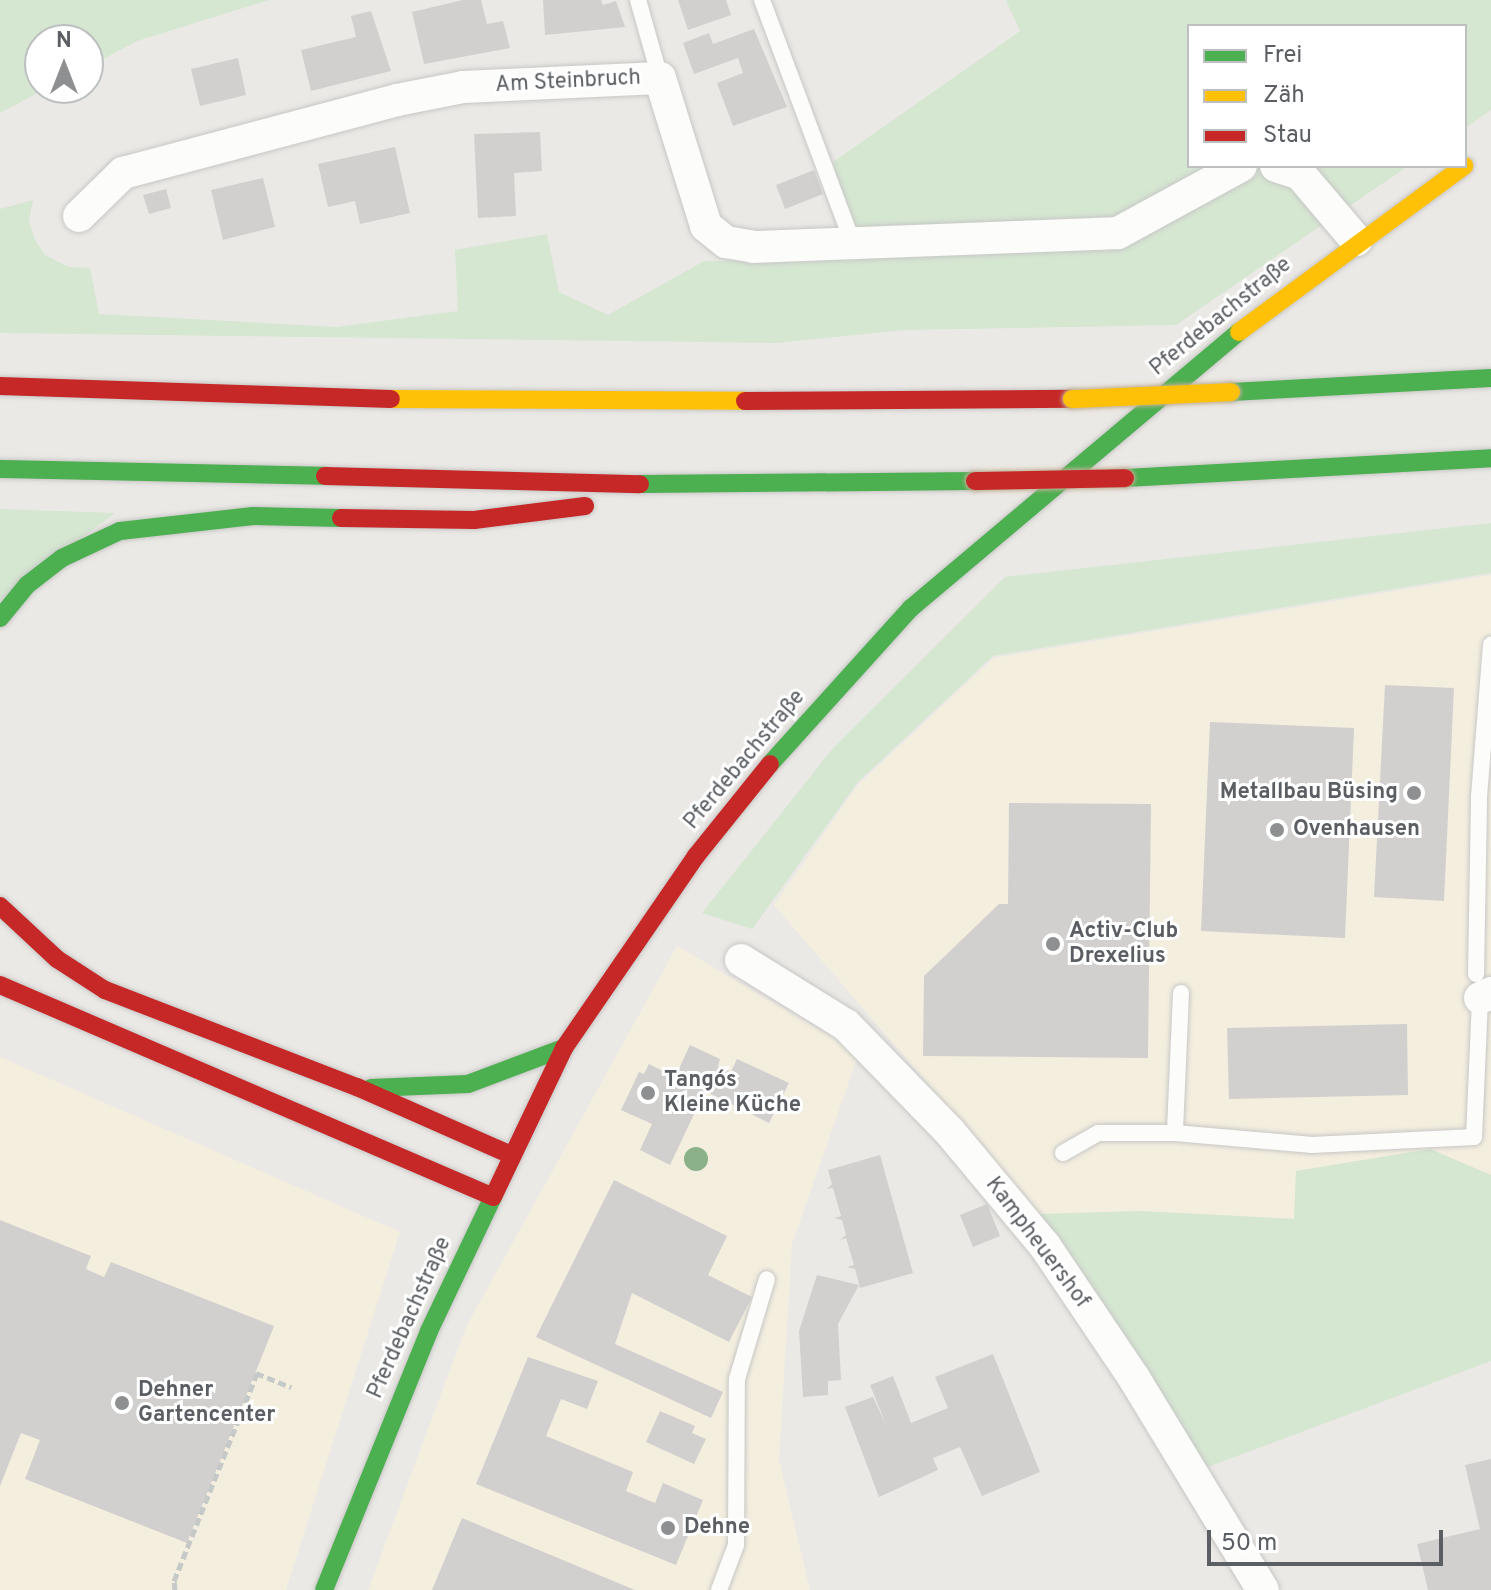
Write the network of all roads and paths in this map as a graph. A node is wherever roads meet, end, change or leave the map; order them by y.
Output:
1 (638, 0) edge
2 (762, 0) edge
3 (660, 78) junction
4 (1483, 153) dead end
5 (1467, 164) edge
6 (1237, 168) edge
7 (1282, 168) edge
8 (1461, 168) edge
9 (79, 216) dead end
10 (1356, 240) junction
11 (853, 243) junction
12 (1491, 378) edge
13 (0, 386) edge
14 (1491, 458) edge
15 (0, 469) edge
16 (746, 486) junction
17 (0, 618) edge
18 (1491, 644) edge
19 (0, 906) edge
20 (741, 960) dead end
21 (0, 985) edge
22 (1482, 989) edge
23 (1181, 993) dead end
24 (564, 1048) junction
25 (357, 1087) junction
26 (1175, 1133) junction
27 (1063, 1153) dead end
28 (511, 1155) junction
29 (491, 1196) junction
30 (767, 1279) dead end
31 (291, 1387) dead end
32 (175, 1590) edge
33 (324, 1590) edge
34 (719, 1590) edge
35 (1263, 1590) edge

1 - 3 lane
2 - 11 lane
3 - 9 street, Am Steinbruch
3 - 11 street, Am Steinbruch
4 - 5 main road, Pferdebachstraße
6 - 11 street, Am Steinbruch
7 - 10 street
8 - 10 main road, Pferdebachstraße
10 - 24 main road, Pferdebachstraße
12 - 13 main road, bridge
14 - 16 main road, bridge
15 - 16 main road
16 - 17 main road
18 - 22 lane
19 - 25 main road
20 - 35 street, Kampheuershof
21 - 29 main road
22 - 26 lane
23 - 26 lane
24 - 25 main road
24 - 28 main road, Pferdebachstraße
25 - 28 main road
26 - 27 lane
28 - 29 main road, Pferdebachstraße
29 - 33 main road, Pferdebachstraße
30 - 34 lane
31 - 32 path

